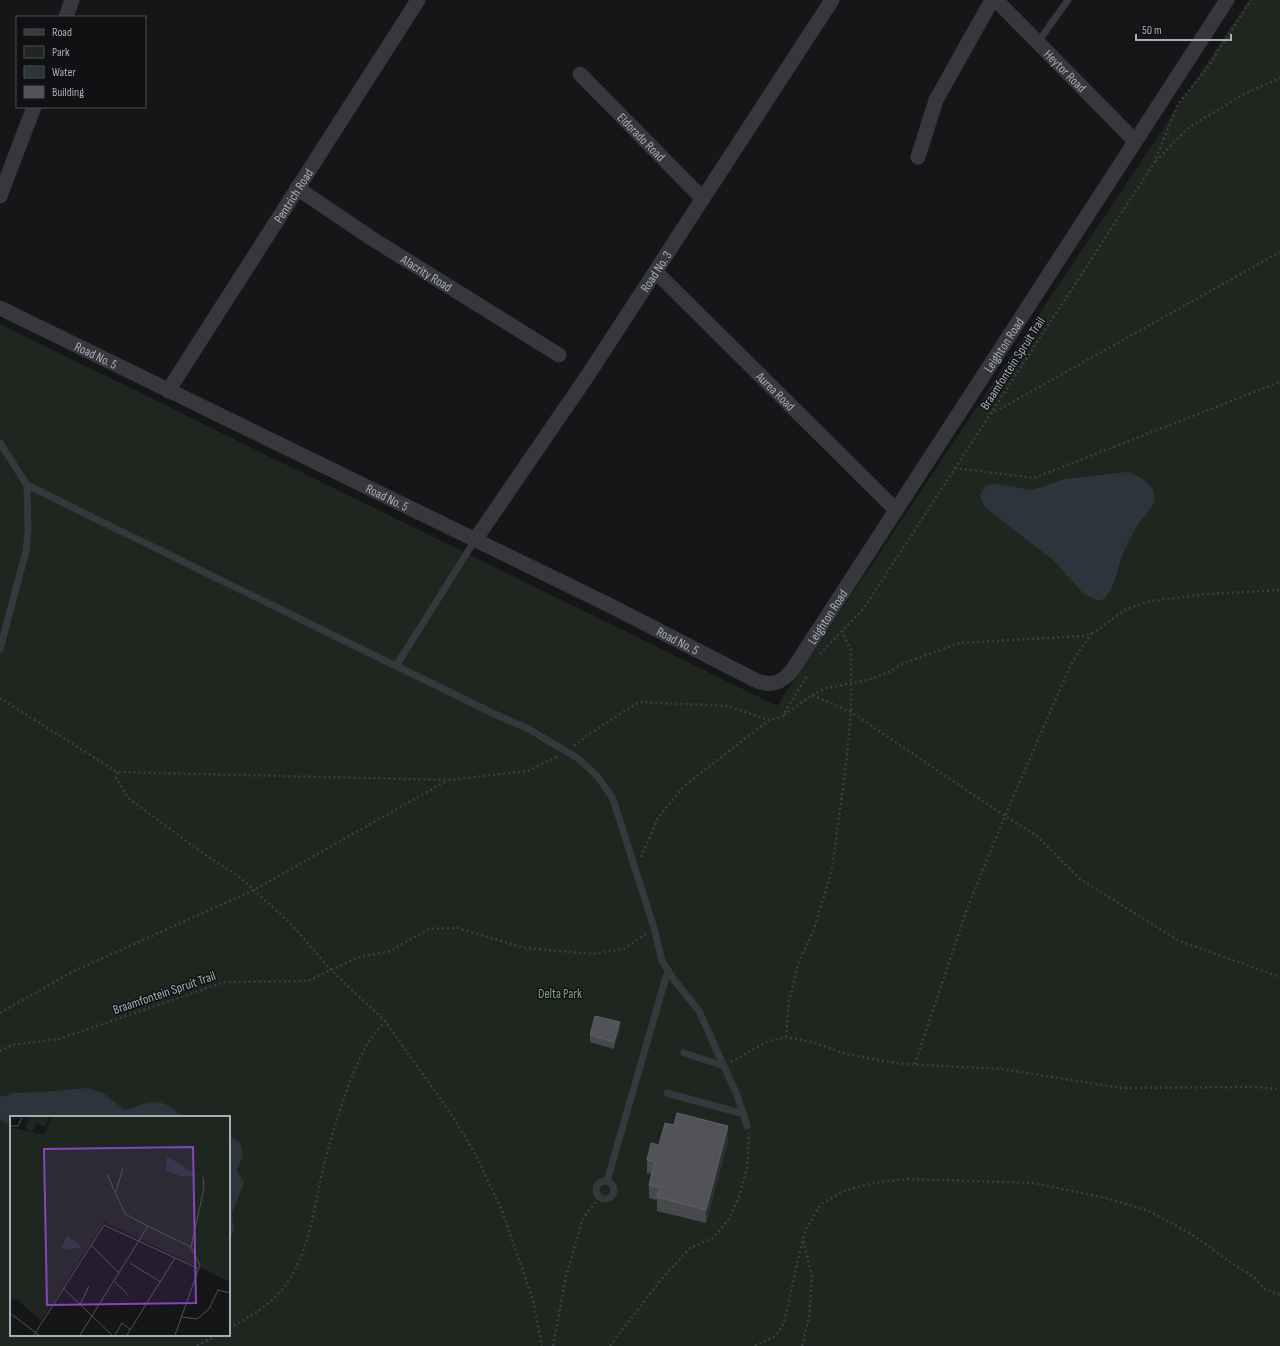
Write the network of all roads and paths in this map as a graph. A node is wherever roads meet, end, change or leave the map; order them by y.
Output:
1 (72, 0) edge
2 (418, 0) edge
3 (832, 0) edge
4 (992, 0) edge
5 (996, 0) edge
6 (1068, 0) edge
7 (1227, 0) edge
8 (1251, 0) edge
9 (66, 16) edge
10 (1038, 42) junction
11 (580, 74) dead end
12 (1280, 78) edge
13 (34, 108) edge
14 (1135, 140) junction
15 (918, 157) dead end
16 (1154, 163) junction
17 (297, 188) junction
18 (0, 196) edge
19 (703, 199) junction
20 (1280, 252) edge
21 (656, 272) junction
22 (0, 308) edge
23 (559, 355) dead end
24 (1280, 382) edge
25 (168, 391) junction
26 (990, 414) junction
27 (0, 443) edge
28 (955, 468) junction
29 (28, 485) junction
30 (896, 510) junction
31 (475, 540) junction
32 (1280, 590) edge
33 (842, 631) junction
34 (1092, 632) junction
35 (0, 649) edge
36 (818, 656) dead end
37 (396, 666) junction
38 (811, 669) dead end
39 (775, 684) joint
40 (850, 685) junction
41 (812, 695) junction
42 (0, 698) edge
43 (851, 712) junction
44 (782, 716) junction
45 (769, 720) junction
46 (567, 752) junction
47 (117, 772) junction
48 (448, 780) junction
49 (1005, 816) junction
50 (636, 871) junction
51 (254, 890) junction
52 (654, 928) junction
53 (331, 970) junction
54 (668, 970) junction
55 (1280, 977) edge
56 (0, 1013) edge
57 (385, 1021) junction
58 (786, 1037) junction
59 (0, 1051) edge
60 (684, 1053) dead end
61 (915, 1064) junction
62 (724, 1066) junction
63 (1280, 1089) edge
64 (667, 1093) dead end
65 (744, 1114) junction
66 (747, 1126) joint
67 (607, 1181) junction
68 (600, 1197) junction
69 (803, 1238) junction
70 (1280, 1295) edge
71 (230, 1327) edge
72 (215, 1336) edge
73 (197, 1346) edge
74 (542, 1346) edge
75 (553, 1346) edge
76 (610, 1346) edge
77 (755, 1346) edge
78 (802, 1346) edge

1 - 9 street
2 - 17 street, Pentrich Road
3 - 19 street, Road No. 3
4 - 15 street
5 - 10 street, Heytor Road
6 - 10 lane
7 - 14 street, Leighton Road
8 - 16 path, Braamfontein Spruit Trail
10 - 14 street, Heytor Road
11 - 19 street, Eldorado Road
12 - 16 path
13 - 18 street
14 - 30 street, Leighton Road
16 - 26 path, Braamfontein Spruit Trail
17 - 23 street, Alacrity Road
17 - 25 street, Pentrich Road
19 - 21 street, Road No. 3
20 - 26 path
21 - 30 street, Aurea Road
21 - 31 street, Road No. 3
22 - 25 street, Road No. 5
24 - 28 path
25 - 31 street, Road No. 5
26 - 28 path, Braamfontein Spruit Trail
27 - 29 lane
28 - 33 path, Braamfontein Spruit Trail
29 - 35 lane
29 - 37 lane
30 - 39 street, Leighton Road
31 - 37 lane
31 - 39 street, Road No. 5
32 - 34 path
33 - 36 path, Braamfontein Spruit Trail
33 - 40 path
34 - 40 path
34 - 49 path
37 - 46 lane
38 - 44 path
40 - 41 path
40 - 43 path
41 - 43 path
41 - 44 path
42 - 47 path
43 - 49 path
43 - 58 path
44 - 45 path
45 - 46 path
45 - 50 path
46 - 48 path
46 - 50 lane
47 - 48 path
47 - 51 path
48 - 51 path
49 - 55 path
49 - 61 path
50 - 52 lane
51 - 53 path
51 - 56 path
52 - 53 path, Braamfontein Spruit Trail
52 - 54 lane
53 - 57 path
53 - 59 path, Braamfontein Spruit Trail
54 - 62 lane
54 - 67 lane
57 - 71 path
57 - 74 path
58 - 61 path
58 - 62 path
60 - 62 lane
61 - 63 path
62 - 65 lane
64 - 65 lane
65 - 66 lane
66 - 76 path
67 - 68 lane
67 - 68 lane
68 - 75 path
69 - 70 path
69 - 77 path
69 - 78 path
72 - 73 path

